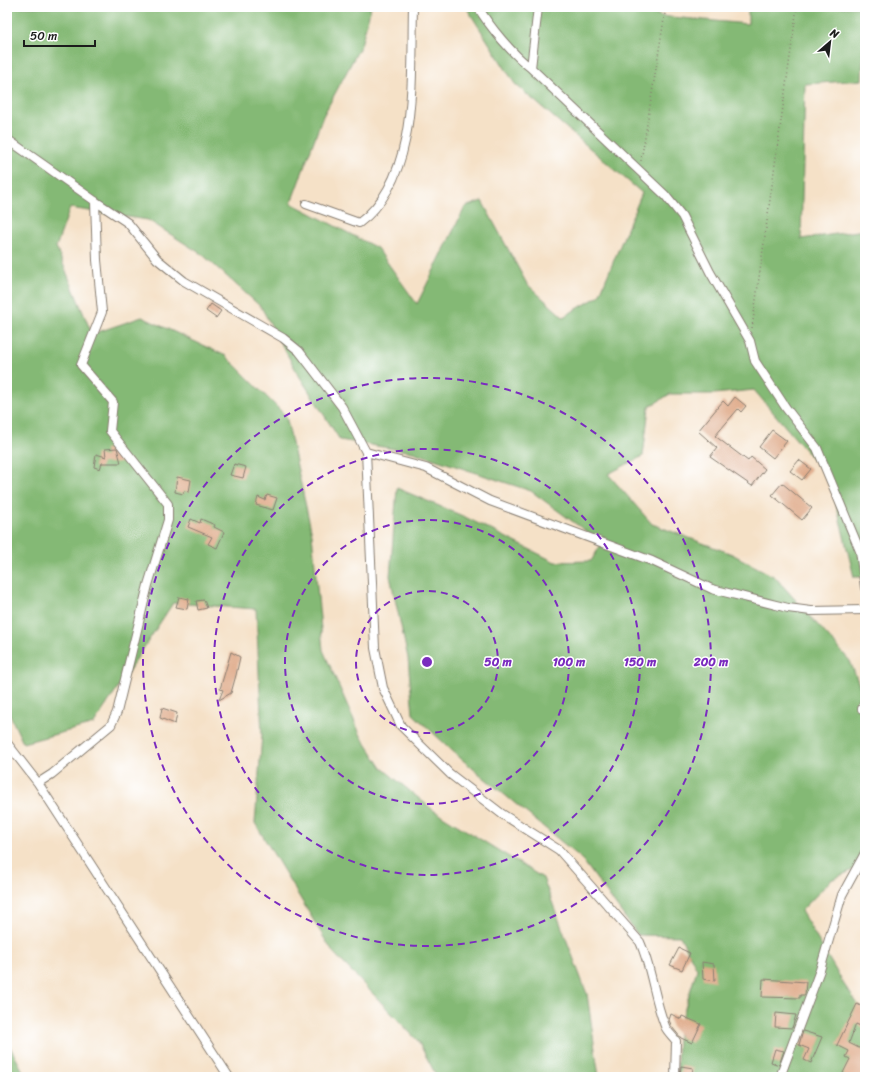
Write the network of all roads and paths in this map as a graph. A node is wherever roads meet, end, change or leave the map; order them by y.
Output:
1 (413, 7) edge
2 (478, 7) edge
3 (538, 7) edge
4 (666, 7) edge
5 (798, 7) edge
6 (531, 68) junction
7 (7, 139) edge
8 (640, 172) junction
9 (94, 201) junction
10 (306, 204) dead end
11 (750, 341) junction
12 (366, 452) junction
13 (865, 588) edge
14 (865, 610) edge
15 (865, 701) edge
16 (862, 709) dead end
17 (7, 743) edge
18 (38, 783) junction
19 (865, 853) edge
20 (229, 1077) edge
21 (675, 1077) edge
22 (780, 1077) edge

1 - 10 street
2 - 6 street
3 - 6 street
4 - 8 path
5 - 11 path
6 - 8 street
7 - 9 street
8 - 11 street
9 - 12 street
9 - 18 street
11 - 13 street
12 - 14 street
12 - 21 street
15 - 16 street
17 - 18 street
18 - 20 street
19 - 22 street

